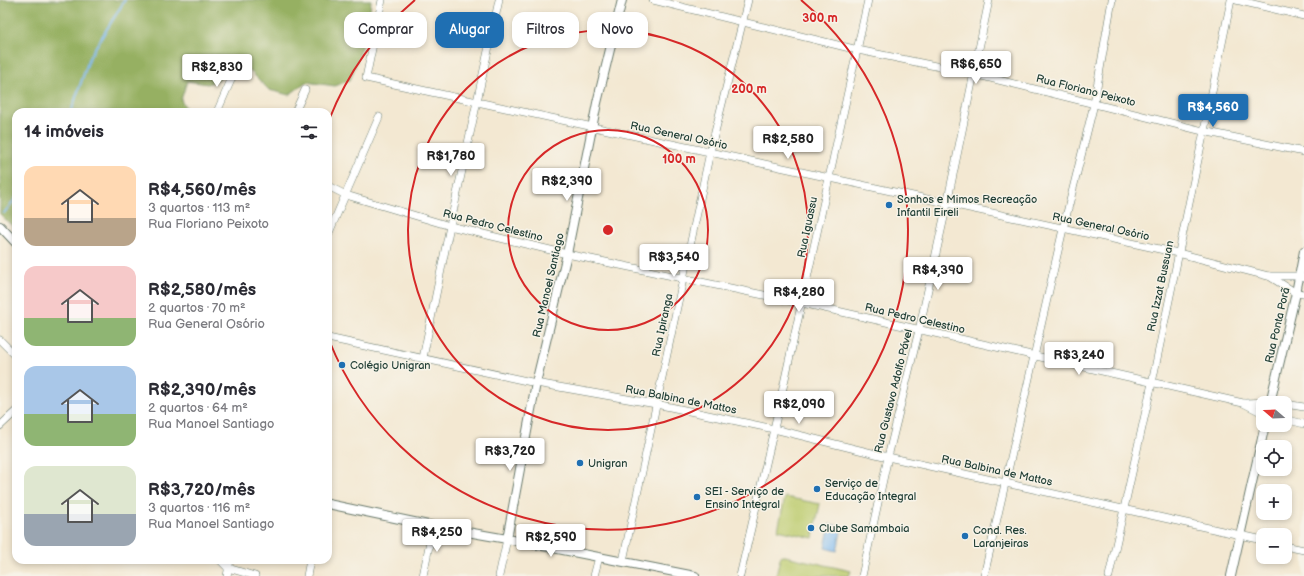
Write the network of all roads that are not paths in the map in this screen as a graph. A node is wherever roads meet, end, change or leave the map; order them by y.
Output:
1 (382, 0) edge
2 (499, 0) edge
3 (622, 0) edge
4 (653, 0) edge
5 (748, 0) edge
6 (868, 0) edge
7 (989, 0) edge
8 (1112, 0) edge
9 (1231, 0) edge
10 (1236, 0) edge
11 (1304, 16) edge
12 (743, 21) junction
13 (858, 50) junction
14 (235, 72) dead end
15 (974, 74) junction
16 (305, 90) dead end
17 (477, 102) junction
18 (1094, 104) junction
19 (220, 108) edge
20 (297, 108) edge
21 (379, 118) dead end
22 (593, 127) junction
23 (1203, 131) junction
24 (710, 152) junction
25 (1304, 152) edge
26 (830, 178) junction
27 (332, 188) edge
28 (346, 195) junction
29 (947, 204) junction
30 (0, 226) edge
31 (332, 226) edge
32 (450, 226) junction
33 (1063, 229) junction
34 (12, 239) edge
35 (1304, 251) edge
36 (567, 254) junction
37 (1178, 254) junction
38 (1268, 276) junction
39 (1302, 277) edge
40 (684, 278) junction
41 (1300, 293) edge
42 (802, 303) junction
43 (919, 330) junction
44 (332, 339) edge
45 (0, 340) edge
46 (12, 352) edge
47 (1034, 356) junction
48 (423, 358) junction
49 (536, 383) junction
50 (1152, 383) junction
51 (1275, 396) edge
52 (1243, 403) junction
53 (1256, 403) edge
54 (656, 404) junction
55 (1292, 405) edge
56 (1304, 407) edge
57 (1256, 410) edge
58 (12, 415) edge
59 (1292, 421) edge
60 (1304, 424) edge
61 (0, 426) edge
62 (774, 429) junction
63 (1263, 432) edge
64 (888, 458) junction
65 (1005, 483) junction
66 (332, 505) edge
67 (1124, 510) junction
68 (433, 526) junction
69 (1240, 535) junction
70 (1256, 538) edge
71 (506, 539) junction
72 (1292, 547) edge
73 (1304, 550) edge
74 (599, 557) junction
75 (623, 561) junction
76 (224, 564) edge
77 (229, 564) edge
78 (309, 564) edge
79 (228, 568) junction
80 (227, 576) edge
81 (255, 576) edge
82 (307, 576) edge
83 (423, 576) edge
84 (499, 576) edge
85 (594, 576) edge
86 (695, 576) edge
87 (740, 576) edge
88 (862, 576) edge
89 (984, 576) edge
90 (1109, 576) edge
91 (1231, 576) edge

1 - 17 street, Rua General Osório
2 - 17 street
3 - 22 street, Rua Manoel Santiago
4 - 12 street, Rua Floriano Peixoto
5 - 12 street, Rua Ipiranga
6 - 13 street, Rua Iguassu
7 - 15 street, Rua Gustavo Adolfo Pável
8 - 18 street
9 - 23 street, Rua Izzat Bussuan
10 - 11 street
12 - 13 street, Rua Floriano Peixoto
12 - 24 street, Rua Ipiranga
13 - 15 street, Rua Floriano Peixoto
13 - 26 street, Rua Iguassu
14 - 19 street
15 - 18 street, Rua Floriano Peixoto
15 - 29 street, Rua Gustavo Adolfo Pável
16 - 20 street
17 - 22 street, Rua General Osório
17 - 32 street
18 - 23 street, Rua Floriano Peixoto
18 - 33 street
21 - 28 street
22 - 24 street, Rua General Osório
22 - 36 street, Rua Manoel Santiago
23 - 25 street, Rua Floriano Peixoto
23 - 37 street, Rua Izzat Bussuan
24 - 26 street, Rua General Osório
24 - 40 street, Rua Ipiranga
26 - 29 street, Rua General Osório
26 - 42 street, Rua Iguassu
27 - 28 street, Rua Pedro Celestino
28 - 31 street
28 - 32 street, Rua Pedro Celestino
29 - 33 street, Rua General Osório
29 - 43 street, Rua Gustavo Adolfo Pável
30 - 34 street
32 - 36 street, Rua Pedro Celestino
32 - 48 street
33 - 37 street, Rua General Osório
33 - 47 street
35 - 39 street, Rua Ponta Porã
36 - 40 street, Rua Pedro Celestino
36 - 49 street, Rua Manoel Santiago
37 - 38 street, Rua General Osório
37 - 50 street, Rua Izzat Bussuan
38 - 39 street, Rua General Osório
38 - 41 street, Rua General Osório
39 - 41 street, Rua Ponta Porã
40 - 42 street, Rua Pedro Celestino
40 - 54 street, Rua Ipiranga
41 - 51 street, Rua Ponta Porã
42 - 43 street, Rua Pedro Celestino
42 - 62 street, Rua Iguassu
43 - 47 street, Rua Pedro Celestino
43 - 64 street, Rua Gustavo Adolfo Pável
44 - 48 street, Rua Balbina de Mattos
45 - 46 street
47 - 50 street, Rua Pedro Celestino
47 - 65 street
48 - 49 street, Rua Balbina de Mattos
49 - 54 street, Rua Balbina de Mattos
49 - 71 street, Rua Manoel Santiago
50 - 52 street, Rua Pedro Celestino
50 - 67 street, Rua Izzat Bussuan
52 - 53 street, Rua Pedro Celestino
52 - 57 street, Rua Pedro Celestino
54 - 62 street, Rua Balbina de Mattos
54 - 75 street, Rua Ipiranga
55 - 56 street
58 - 61 street
59 - 60 street
62 - 64 street, Rua Balbina de Mattos
62 - 87 street, Rua Iguassu
63 - 69 street
64 - 65 street, Rua Balbina de Mattos
64 - 88 street, Rua Gustavo Adolfo Pável
65 - 67 street, Rua Balbina de Mattos
65 - 89 street
66 - 68 street
67 - 69 street, Rua Balbina de Mattos
67 - 90 street, Rua Izzat Bussuan
68 - 71 street
68 - 83 street
69 - 70 street, Rua Balbina de Mattos
69 - 91 street
71 - 74 street
71 - 84 street, Rua Manoel Santiago
72 - 73 street
74 - 75 street
74 - 85 street
75 - 86 street
76 - 79 street
77 - 79 street
78 - 82 street
79 - 80 street
79 - 81 street

